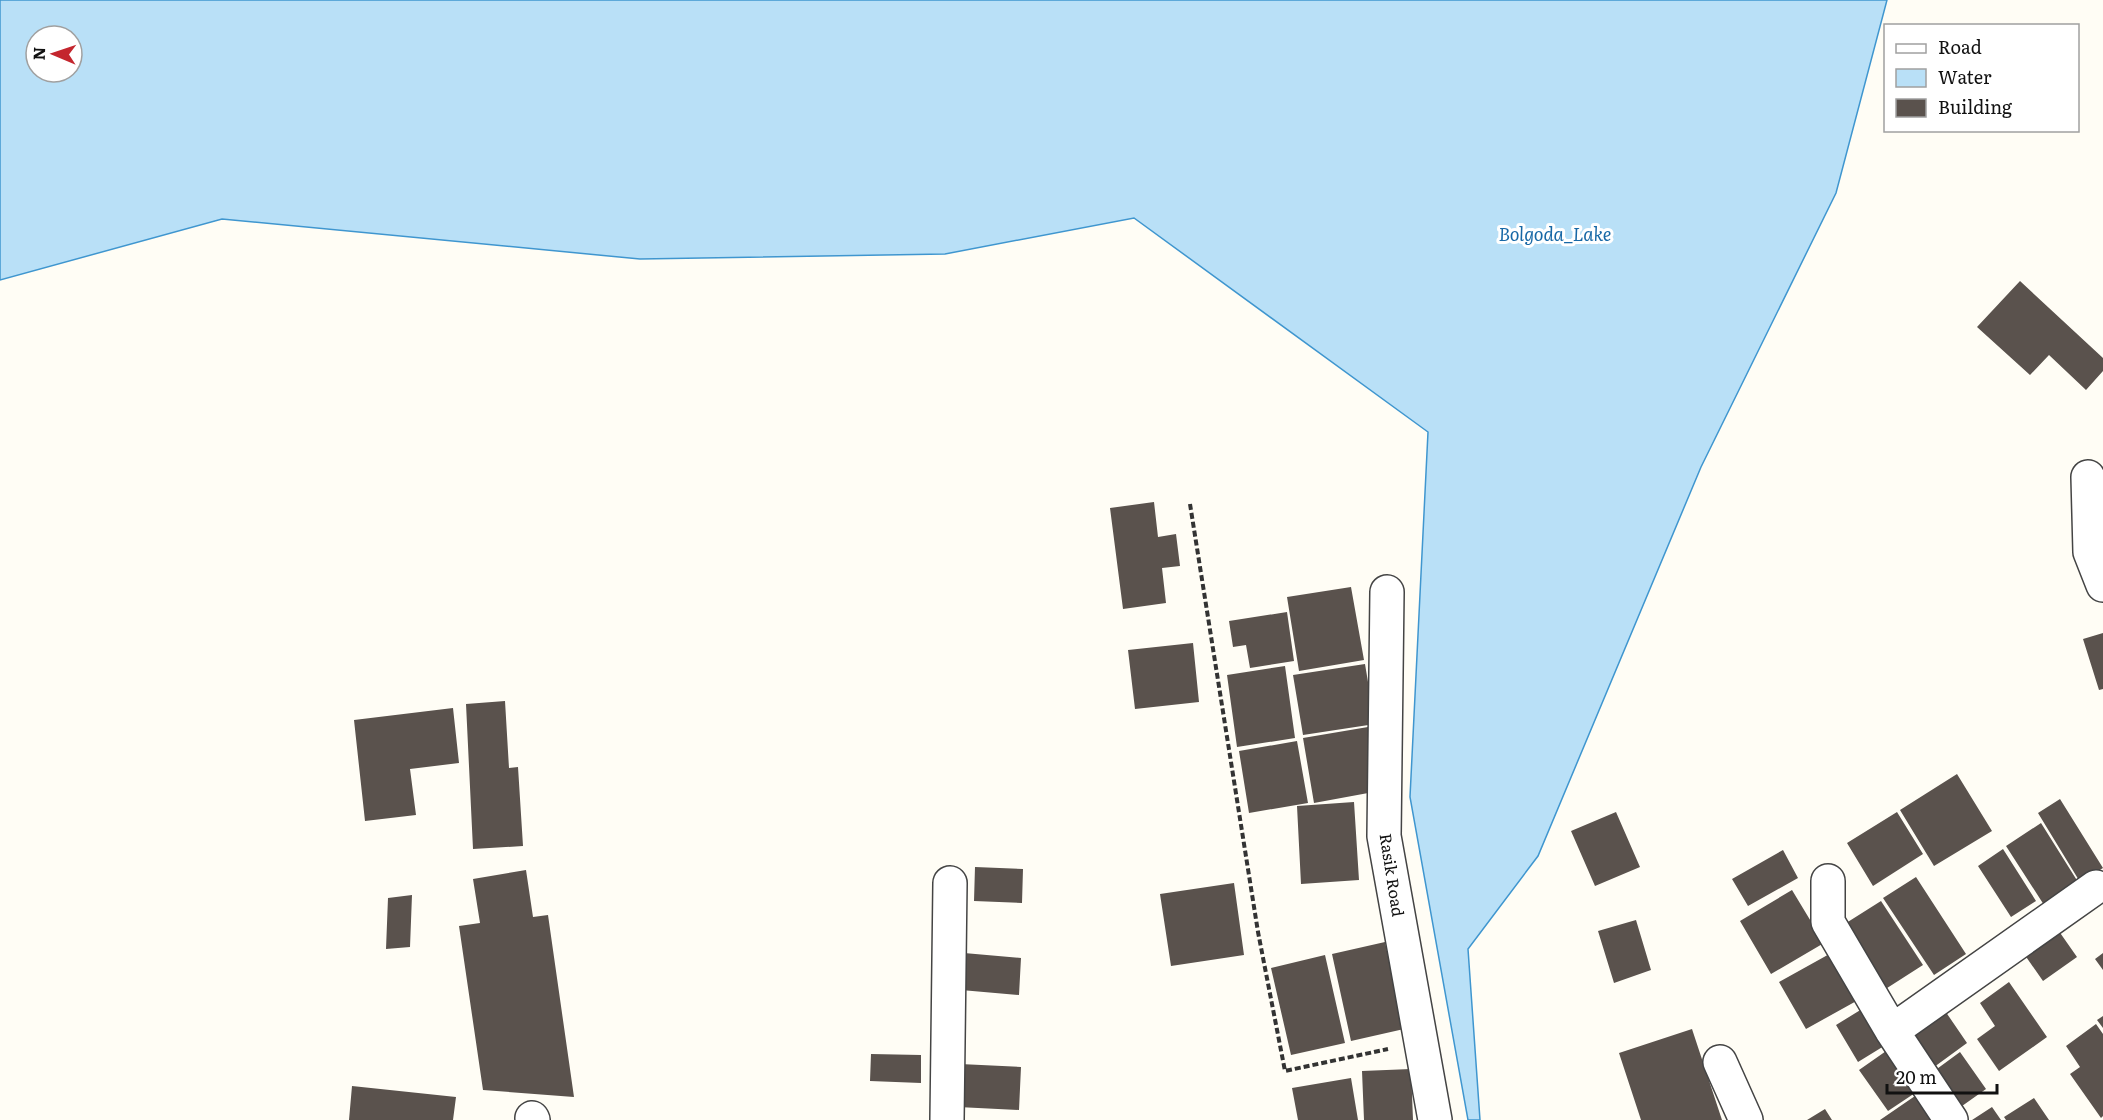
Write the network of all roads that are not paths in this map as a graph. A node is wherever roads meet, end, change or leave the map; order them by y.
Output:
1 (2088, 477) dead end
2 (2103, 585) edge
3 (1388, 592) dead end
4 (1828, 881) dead end
5 (950, 883) dead end
6 (2096, 887) dead end
7 (1892, 1031) junction
8 (1720, 1062) dead end
9 (947, 1120) edge
10 (1435, 1120) edge
11 (1746, 1120) edge
12 (1951, 1120) edge

1 - 2 street
3 - 10 street, Rasik Road
4 - 7 street
5 - 9 street
6 - 7 street
7 - 12 street
8 - 11 street

